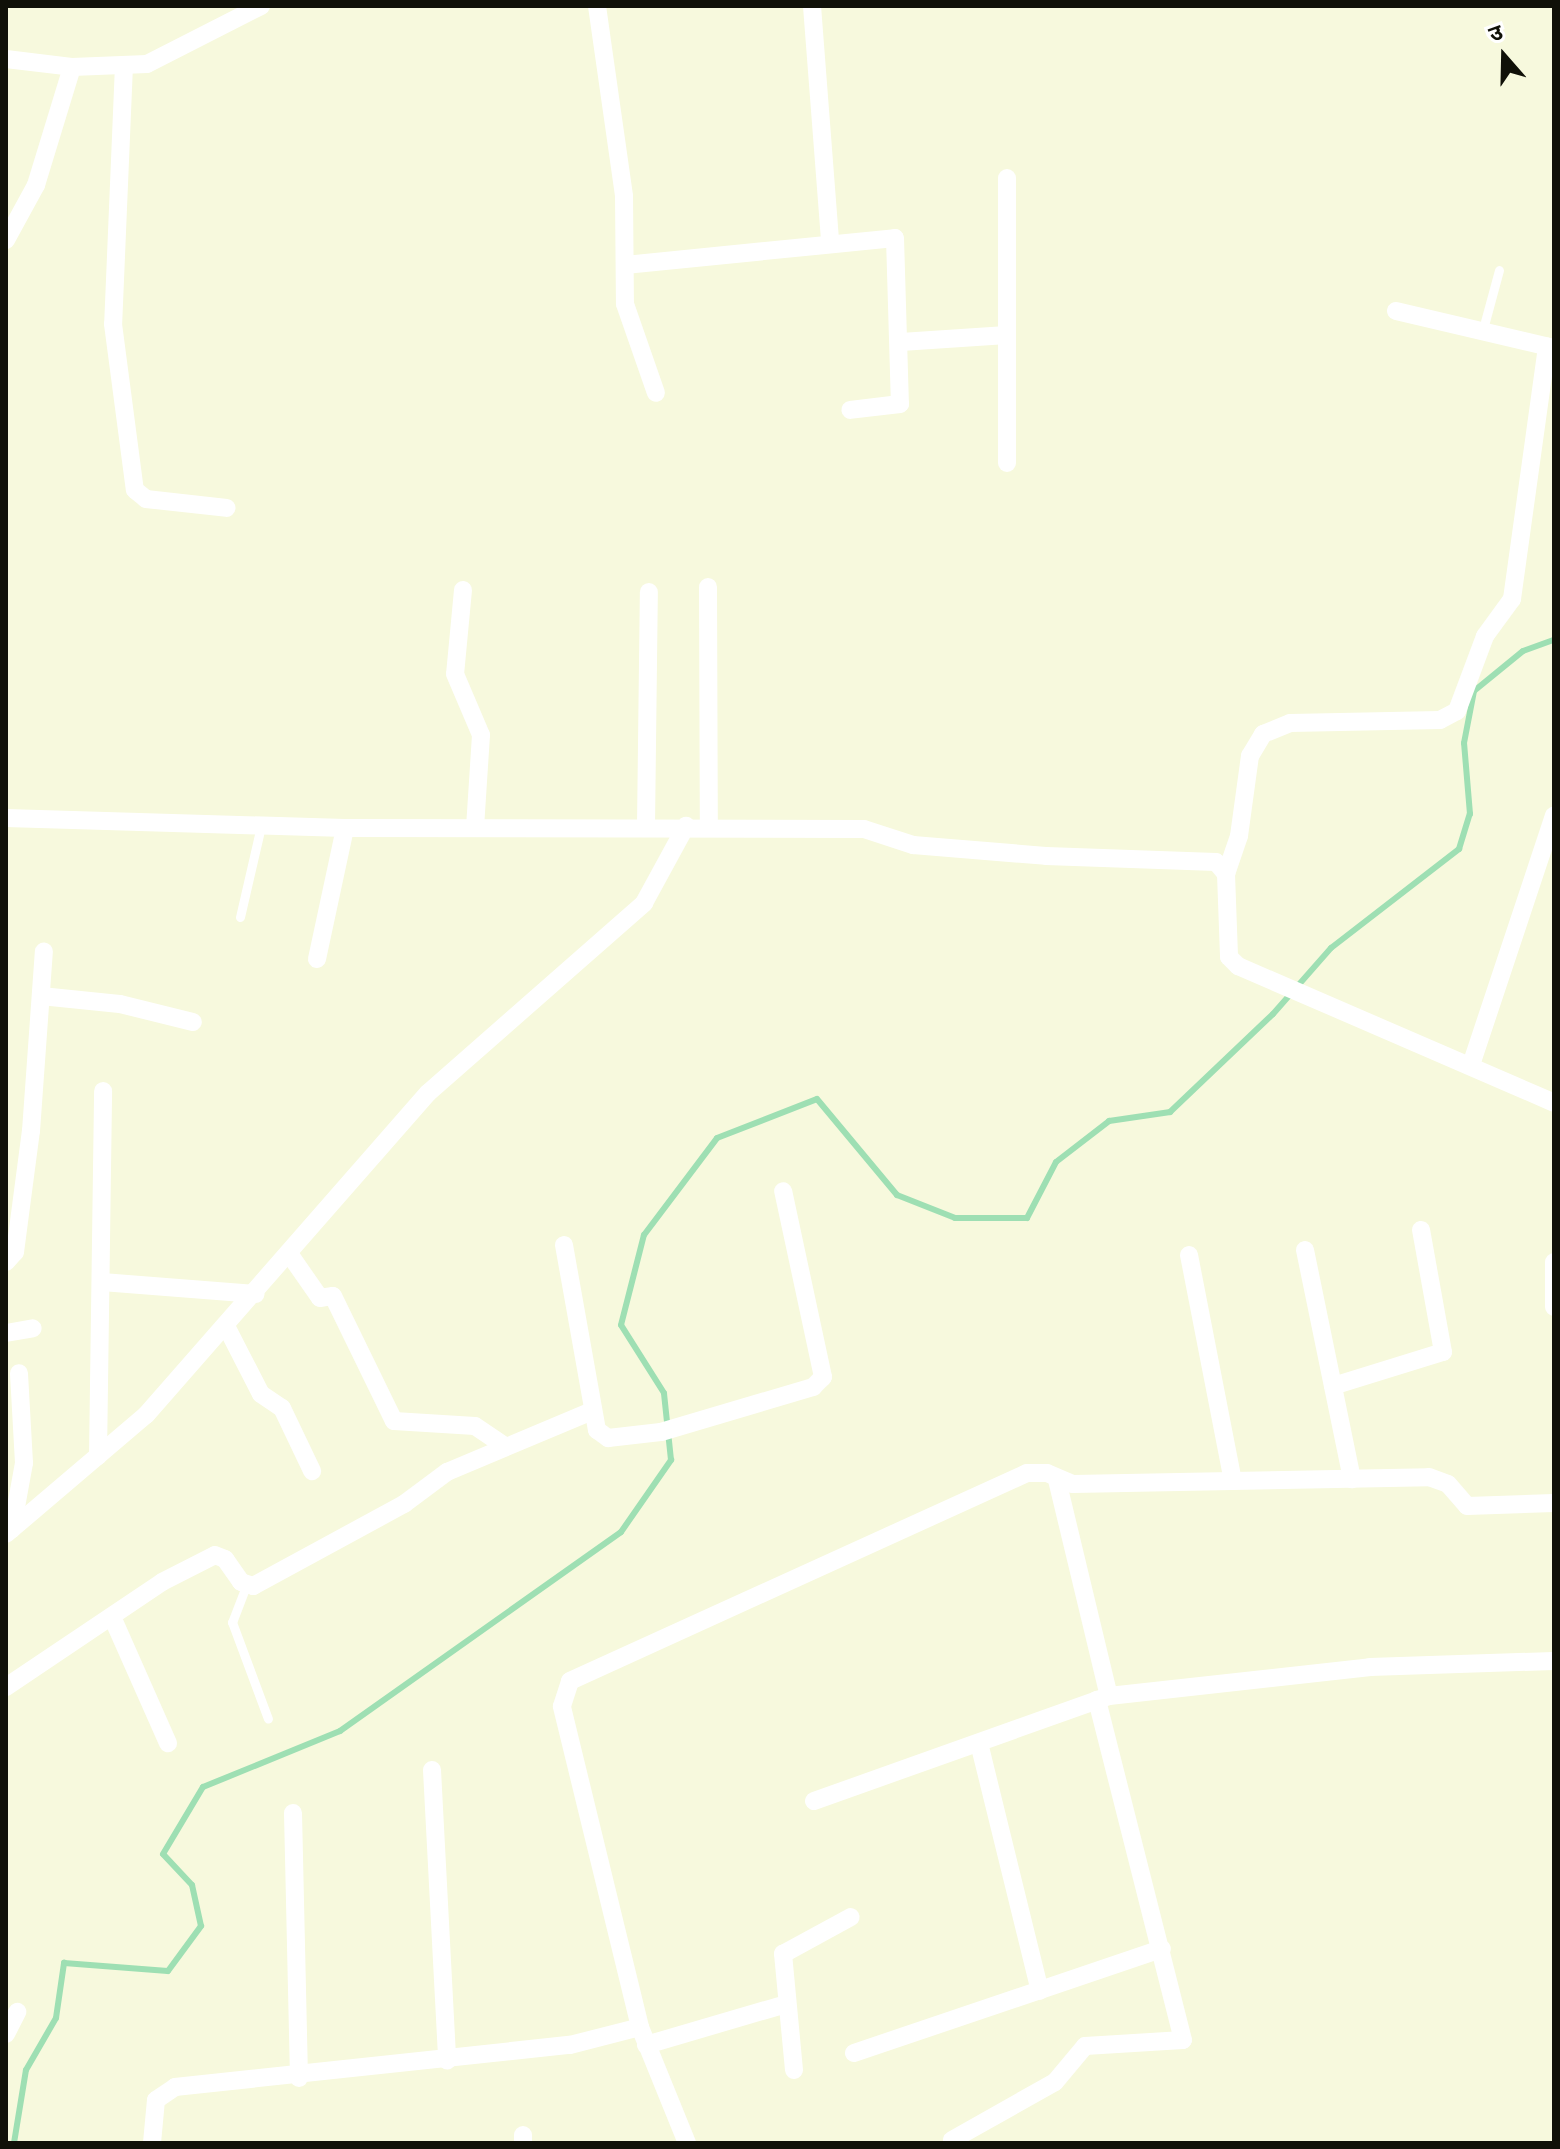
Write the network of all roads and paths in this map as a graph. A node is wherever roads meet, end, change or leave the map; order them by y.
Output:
1 (261, 6) edge
2 (597, 6) edge
3 (812, 6) edge
4 (234, 12) edge
5 (6, 59) edge
6 (124, 65) junction
7 (72, 67) junction
8 (1007, 178) dead end
9 (6, 240) edge
10 (830, 242) junction
11 (625, 265) junction
12 (1499, 270) dead end
13 (1396, 311) dead end
14 (1483, 329) junction
15 (1007, 335) junction
16 (901, 342) junction
17 (1550, 347) edge
18 (656, 393) dead end
19 (850, 410) dead end
20 (1007, 463) dead end
21 (227, 508) dead end
22 (708, 587) dead end
23 (463, 590) dead end
24 (649, 592) dead end
25 (1554, 815) edge
26 (6, 818) edge
27 (261, 826) junction
28 (646, 826) junction
29 (686, 826) junction
30 (709, 826) junction
31 (345, 828) junction
32 (475, 828) junction
33 (1226, 874) junction
34 (240, 917) dead end
35 (44, 951) dead end
36 (317, 959) dead end
37 (41, 996) junction
38 (193, 1022) dead end
39 (1471, 1065) junction
40 (103, 1091) dead end
41 (1554, 1103) edge
42 (783, 1191) dead end
43 (1421, 1230) dead end
44 (564, 1245) dead end
45 (1305, 1250) dead end
46 (290, 1255) junction
47 (1189, 1255) dead end
48 (6, 1262) edge
49 (1554, 1262) edge
50 (102, 1282) junction
51 (256, 1294) junction
52 (1554, 1303) edge
53 (226, 1326) junction
54 (33, 1328) dead end
55 (6, 1333) edge
56 (19, 1373) dead end
57 (1333, 1386) junction
58 (592, 1411) junction
59 (506, 1447) junction
60 (98, 1456) junction
61 (312, 1471) dead end
62 (1352, 1479) junction
63 (1057, 1480) junction
64 (1233, 1481) junction
65 (1554, 1503) edge
66 (9, 1532) edge
67 (246, 1586) junction
68 (113, 1619) junction
69 (1554, 1661) edge
70 (6, 1687) edge
71 (1103, 1698) junction
72 (268, 1719) dead end
73 (168, 1743) dead end
74 (979, 1743) junction
75 (432, 1770) dead end
76 (814, 1801) dead end
77 (293, 1813) dead end
78 (851, 1917) dead end
79 (1162, 1949) junction
80 (1040, 1991) junction
81 (786, 2004) junction
82 (17, 2012) dead end
83 (6, 2034) edge
84 (643, 2036) junction
85 (854, 2053) dead end
86 (447, 2061) junction
87 (794, 2070) dead end
88 (299, 2078) junction
89 (952, 2140) dead end
90 (152, 2143) edge
91 (687, 2143) edge

1 - 4 street
2 - 11 street
3 - 10 street
4 - 6 street
5 - 7 street
6 - 7 street
6 - 21 street
7 - 9 street
8 - 15 street
10 - 11 street
10 - 16 street
11 - 18 street
12 - 14 lane
13 - 14 street
14 - 17 street
15 - 16 street
15 - 20 street
16 - 19 street
17 - 33 street
22 - 30 street
23 - 32 street
24 - 28 street
25 - 39 street
26 - 27 street
27 - 31 street
27 - 34 lane
28 - 29 street
28 - 32 street
29 - 30 street
29 - 46 street
30 - 33 street
31 - 32 street
31 - 36 street
33 - 39 street
35 - 37 street
37 - 38 street
37 - 48 street
39 - 41 street
40 - 50 street
42 - 58 street
43 - 57 street
44 - 58 street
45 - 57 street
46 - 51 street
46 - 59 street
47 - 64 street
49 - 52 street
50 - 51 street
50 - 60 street
51 - 53 street
53 - 60 street
53 - 61 street
54 - 55 street
56 - 66 street
57 - 62 street
58 - 59 street
59 - 67 street
60 - 66 street
62 - 64 street
62 - 65 street
63 - 64 street
63 - 71 street
63 - 84 street
67 - 68 street
67 - 72 lane
68 - 70 street
68 - 73 street
69 - 71 street
71 - 74 street
71 - 79 street
74 - 76 street
74 - 80 street
75 - 86 street
77 - 88 street
78 - 81 street
79 - 80 street
79 - 89 street
80 - 85 street
81 - 84 street
81 - 87 street
82 - 83 street
84 - 86 street
84 - 91 street
86 - 88 street
88 - 90 street

